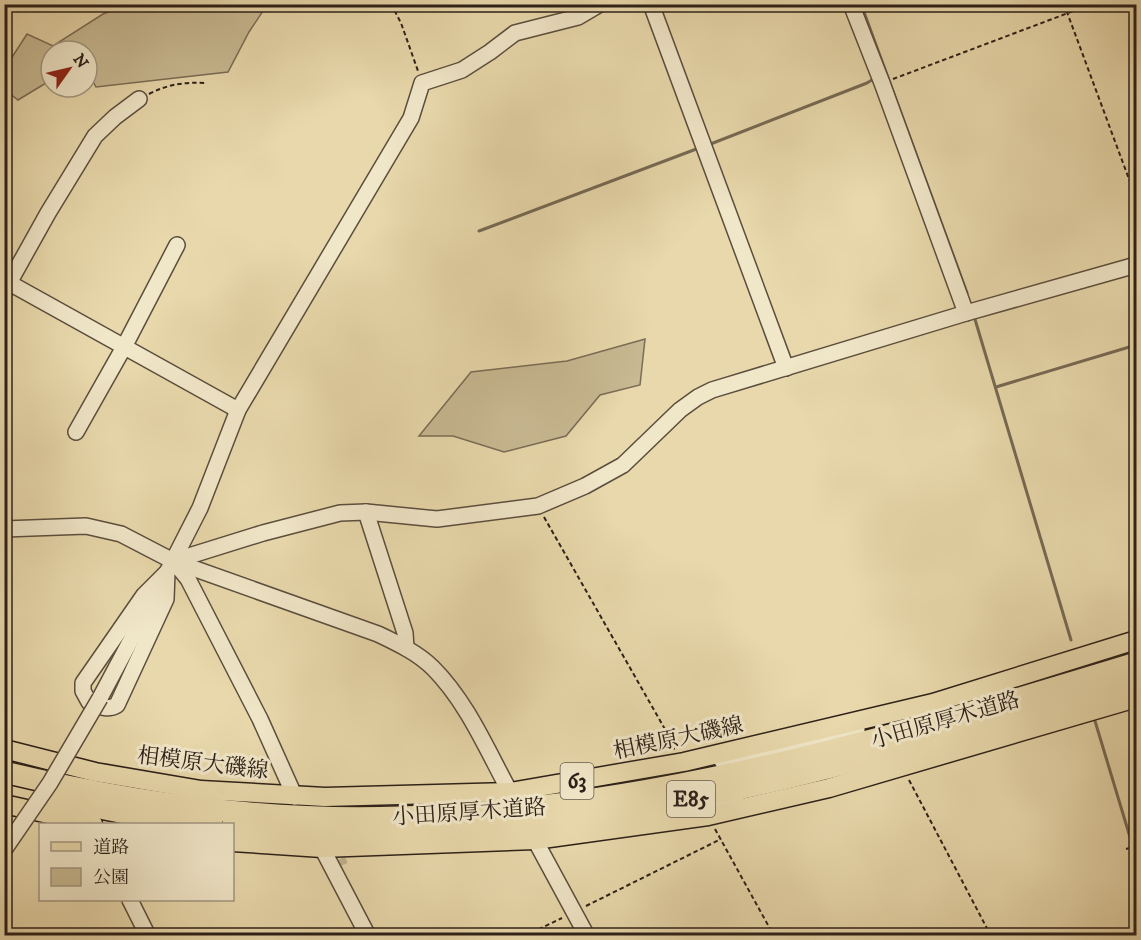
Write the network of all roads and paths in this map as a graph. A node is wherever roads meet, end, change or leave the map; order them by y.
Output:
1 (391, 4) edge
2 (600, 4) edge
3 (651, 4) edge
4 (851, 4) edge
5 (1064, 4) edge
6 (1092, 4) edge
7 (1067, 14) junction
8 (898, 78) dead end
9 (206, 83) dead end
10 (422, 83) junction
11 (139, 99) joint
12 (1137, 198) edge
13 (177, 245) dead end
14 (1137, 265) edge
15 (6, 285) edge
16 (966, 313) junction
17 (124, 347) junction
18 (786, 368) junction
19 (238, 410) junction
20 (76, 432) dead end
21 (538, 506) junction
22 (366, 512) junction
23 (4, 529) edge
24 (170, 566) junction
25 (1137, 640) edge
26 (405, 648) junction
27 (1137, 663) edge
28 (1137, 679) edge
29 (1137, 698) edge
30 (933, 703) junction
31 (4, 748) edge
32 (949, 752) junction
33 (676, 764) junction
34 (903, 767) junction
35 (4, 772) edge
36 (626, 772) junction
37 (4, 787) edge
38 (298, 791) junction
39 (510, 792) junction
40 (4, 804) edge
41 (33, 812) junction
42 (708, 816) junction
43 (665, 822) junction
44 (84, 823) edge
45 (197, 823) edge
46 (234, 826) edge
47 (721, 839) junction
48 (534, 840) junction
49 (234, 842) edge
50 (1137, 846) edge
51 (322, 848) junction
52 (1126, 849) dead end
53 (4, 852) edge
54 (341, 866) tunnel mouth
55 (130, 901) edge
56 (583, 908) dead end
57 (563, 918) dead end
58 (148, 936) edge
59 (369, 936) edge
60 (525, 936) edge
61 (587, 936) edge
62 (774, 936) edge
63 (991, 936) edge

1 - 10 path
2 - 10 street
3 - 18 street
4 - 16 street
5 - 7 path
6 - 7 path
7 - 8 path
7 - 12 path
9 - 11 path
10 - 19 street
11 - 15 street
13 - 17 street
14 - 16 street
15 - 17 street
16 - 18 street
17 - 19 street
17 - 20 street
18 - 21 street
19 - 24 street
21 - 22 street
21 - 33 path
22 - 24 street
22 - 26 street
23 - 24 street
24 - 24 street
24 - 26 street
24 - 38 street
24 - 53 street, bridge
25 - 30 main road, 相模原大磯線 / 63
26 - 39 street
27 - 35 highway, 小田原厚木道路 / E85
28 - 46 highway, 小田原厚木道路 / E85
29 - 32 main road, 63
30 - 33 main road, 相模原大磯線 / 63
30 - 36 street
31 - 38 main road, 相模原大磯線 / 63
32 - 34 main road, 63
32 - 43 street
33 - 36 main road, 相模原大磯線 / 63
34 - 42 main road, 63
34 - 63 path
36 - 39 main road, 相模原大磯線 / 63
37 - 45 highway
38 - 39 main road, 相模原大磯線 / 63
40 - 41 main road
41 - 44 main road
41 - 53 street
42 - 43 main road, 63
42 - 47 path
43 - 48 main road, 63
47 - 56 path
47 - 62 path
48 - 51 main road, 63
48 - 61 street
49 - 51 main road, 63
50 - 52 path
51 - 59 street
54 - 59 street
55 - 58 street
57 - 60 path

